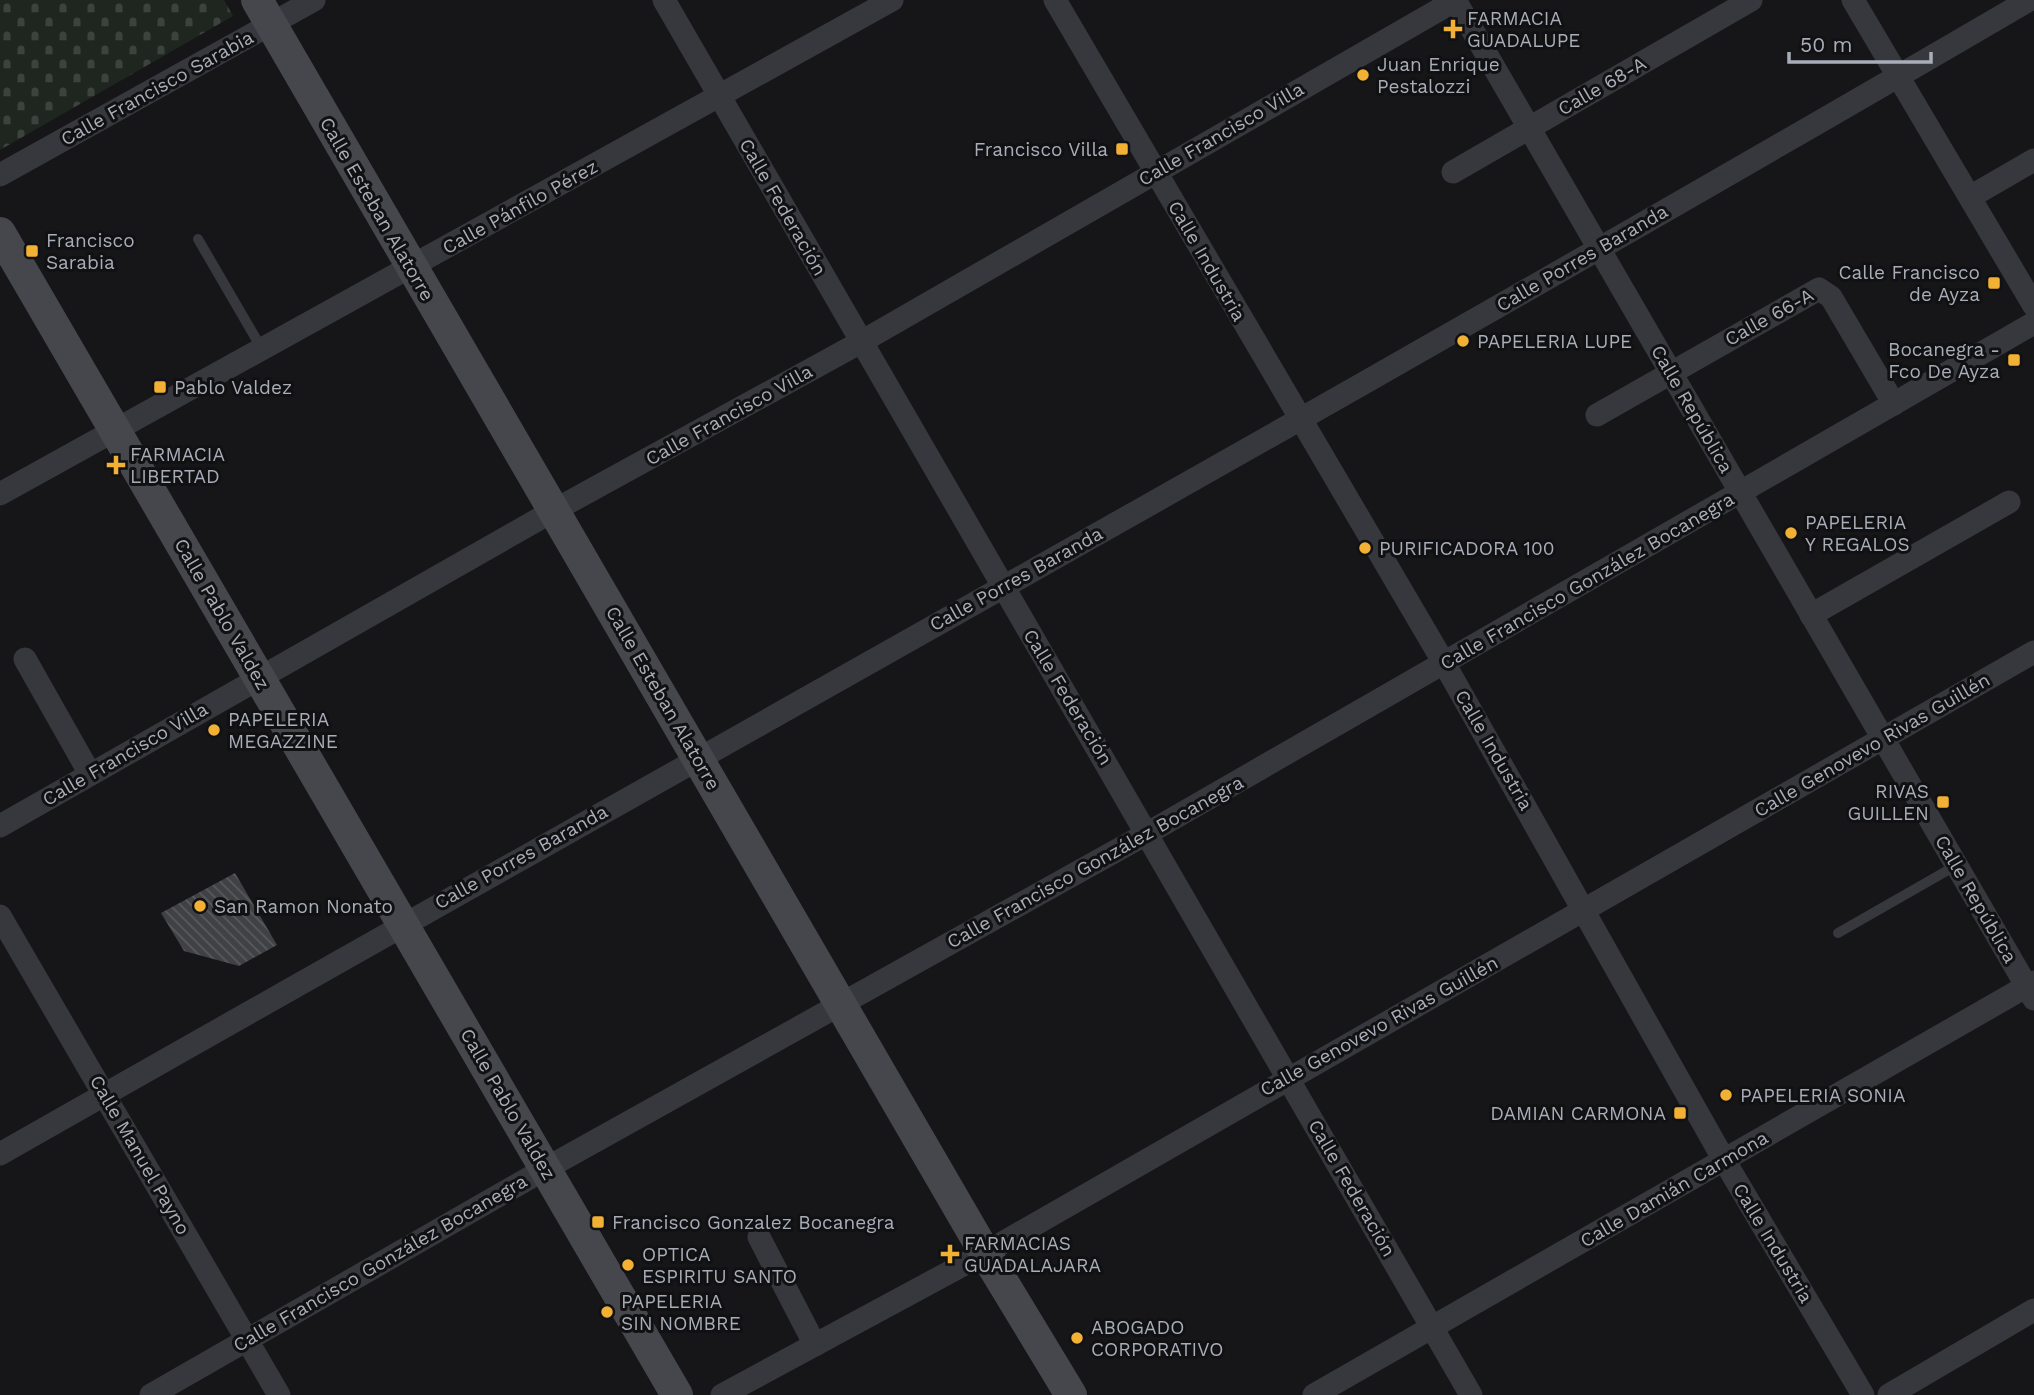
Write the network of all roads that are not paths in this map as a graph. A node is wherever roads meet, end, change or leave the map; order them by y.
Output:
1 (314, 0) edge
2 (664, 0) edge
3 (892, 0) edge
4 (1055, 0) edge
5 (1456, 0) edge
6 (1751, 0) edge
7 (1853, 0) edge
8 (2029, 0) edge
9 (264, 13) edge
10 (1898, 77) junction
11 (719, 96) junction
12 (1529, 128) junction
13 (2034, 160) edge
14 (1155, 172) junction
15 (1453, 172) dead end
16 (0, 175) edge
17 (1970, 197) junction
18 (0, 233) edge
19 (198, 239) dead end
20 (1599, 248) junction
21 (411, 268) junction
22 (2034, 306) edge
23 (2034, 323) edge
24 (861, 342) junction
25 (262, 349) junction
26 (1671, 373) junction
27 (1895, 404) junction
28 (1597, 415) dead end
29 (1301, 421) junction
30 (114, 429) junction
31 (1740, 492) junction
32 (0, 494) edge
33 (2009, 502) dead end
34 (553, 511) junction
35 (1002, 586) junction
36 (1811, 615) junction
37 (2034, 652) edge
38 (25, 659) dead end
39 (1444, 663) junction
40 (259, 677) junction
41 (1883, 739) junction
42 (698, 758) junction
43 (90, 774) junction
44 (0, 826) edge
45 (1148, 834) junction
46 (1957, 865) junction
47 (1585, 910) junction
48 (0, 916) edge
49 (402, 923) junction
50 (1838, 933) dead end
51 (2032, 989) edge
52 (841, 1005) junction
53 (1288, 1077) junction
54 (104, 1094) junction
55 (0, 1154) edge
56 (1724, 1160) junction
57 (545, 1169) junction
58 (759, 1237) dead end
59 (985, 1253) junction
60 (2034, 1310) edge
61 (1432, 1328) junction
62 (247, 1339) junction
63 (815, 1345) junction
64 (151, 1395) edge
65 (279, 1395) edge
66 (677, 1395) edge
67 (722, 1395) edge
68 (1071, 1395) edge
69 (1314, 1395) edge
70 (1471, 1395) edge
71 (1863, 1395) edge
72 (1889, 1395) edge

1 - 9 street, Calle Francisco Sarabia
2 - 11 street, Calle Federación
3 - 11 street, Calle Pánfilo Pérez
4 - 14 street, Calle Industria
5 - 12 street, Calle República
5 - 14 street, Calle Francisco Villa
6 - 12 street, Calle 68-A
7 - 10 street
8 - 10 street, Calle Porres Baranda
9 - 16 street, Calle Francisco Sarabia
9 - 21 street, Calle Esteban Alatorre
10 - 17 street
10 - 20 street, Calle Porres Baranda
11 - 21 street, Calle Pánfilo Pérez
11 - 24 street, Calle Federación
12 - 15 street, Calle 68-A
12 - 20 street, Calle República
13 - 17 street
14 - 24 street, Calle Francisco Villa
14 - 29 street, Calle Industria
17 - 22 street
18 - 30 street, Calle Pablo Valdez
19 - 25 lane
20 - 26 street, Calle República
20 - 29 street, Calle Porres Baranda
21 - 25 street, Calle Pánfilo Pérez
21 - 34 street, Calle Esteban Alatorre
23 - 27 street, Calle Francisco González Bocanegra
24 - 34 street, Calle Francisco Villa
24 - 35 street, Calle Federación
25 - 30 street, Calle Pánfilo Pérez
26 - 27 street, Calle 66-A
26 - 28 street
26 - 31 street, Calle República
27 - 31 street, Calle Francisco González Bocanegra
29 - 35 street, Calle Porres Baranda
29 - 39 street, Calle Industria
30 - 32 street, Calle Pánfilo Pérez
30 - 40 street, Calle Pablo Valdez
31 - 36 street, Calle República
31 - 39 street, Calle Francisco González Bocanegra
33 - 36 street
34 - 40 street, Calle Francisco Villa
34 - 42 street, Calle Esteban Alatorre
35 - 42 street, Calle Porres Baranda
35 - 45 street, Calle Federación
36 - 41 street, Calle República
37 - 41 street, Calle Genovevo Rivas Guillén
38 - 43 street
39 - 45 street, Calle Francisco González Bocanegra
39 - 47 street, Calle Industria
40 - 43 street, Calle Francisco Villa
40 - 49 street, Calle Pablo Valdez
41 - 46 street, Calle República
41 - 47 street, Calle Genovevo Rivas Guillén
42 - 49 street, Calle Porres Baranda
42 - 52 street, Calle Esteban Alatorre
43 - 44 street, Calle Francisco Villa
45 - 52 street, Calle Francisco González Bocanegra
45 - 53 street, Calle Federación
46 - 50 lane
46 - 51 street, Calle República
47 - 53 street, Calle Genovevo Rivas Guillén
47 - 56 street, Calle Industria
48 - 54 street, Calle Manuel Payno
49 - 54 street, Calle Porres Baranda
49 - 57 street, Calle Pablo Valdez
51 - 56 street, Calle Damián Carmona
52 - 57 street, Calle Francisco González Bocanegra
52 - 59 street, Calle Esteban Alatorre
53 - 59 street, Calle Genovevo Rivas Guillén
53 - 61 street, Calle Federación
54 - 55 street, Calle Porres Baranda
54 - 62 street, Calle Manuel Payno
56 - 61 street, Calle Damián Carmona
56 - 71 street, Calle Industria
57 - 62 street, Calle Francisco González Bocanegra
57 - 66 street, Calle Pablo Valdez
58 - 63 street
59 - 63 street, Calle Genovevo Rivas Guillén
59 - 68 street, Calle Esteban Alatorre
60 - 72 street
61 - 69 street, Calle Damián Carmona
61 - 70 street, Calle Federación
62 - 64 street, Calle Francisco González Bocanegra
62 - 65 street, Calle Manuel Payno
63 - 67 street, Calle Genovevo Rivas Guillén

